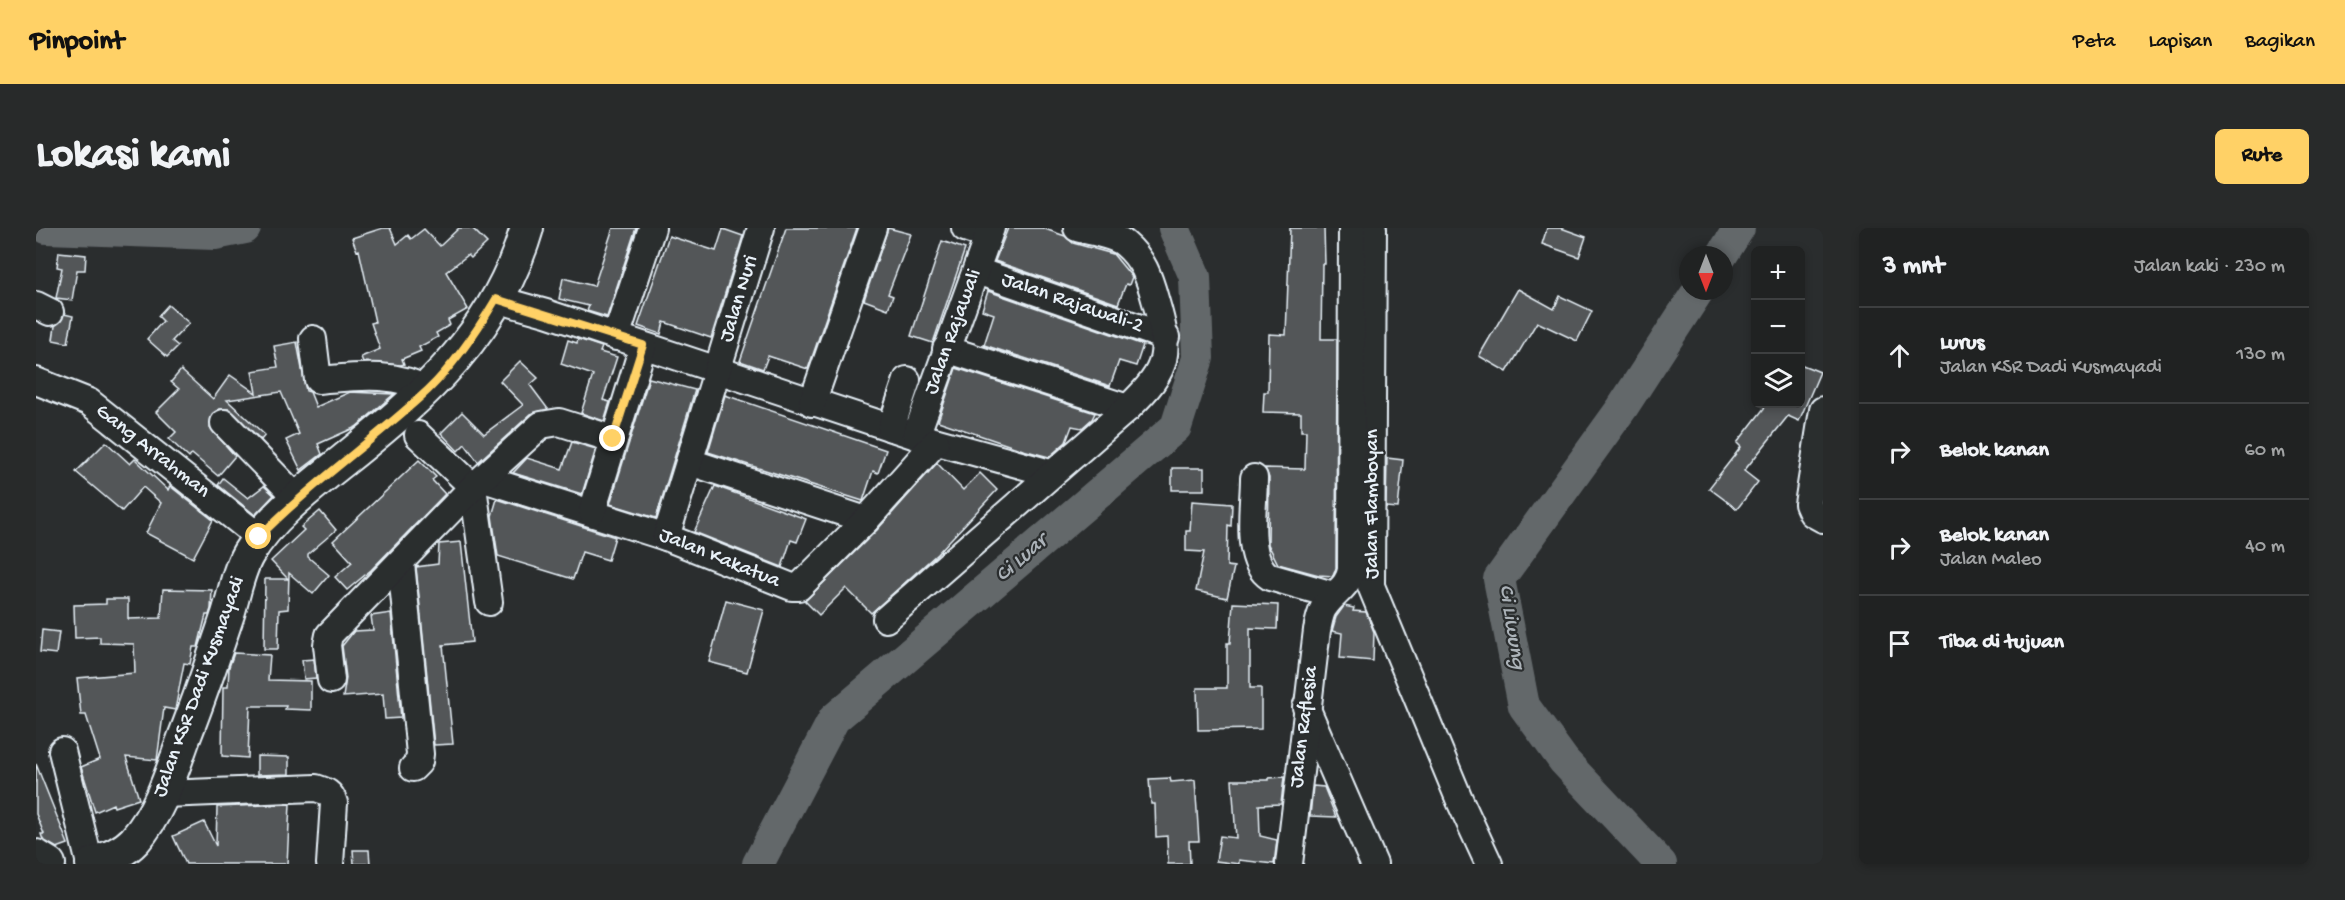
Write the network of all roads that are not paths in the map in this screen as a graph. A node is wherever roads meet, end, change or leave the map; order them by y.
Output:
1 (526, 228) edge
2 (652, 228) edge
3 (761, 228) edge
4 (873, 228) edge
5 (1077, 228) edge
6 (1352, 228) edge
7 (1373, 228) edge
8 (982, 231) edge
9 (977, 271) junction
10 (496, 299) junction
11 (616, 337) junction
12 (1166, 337) junction
13 (313, 339) dead end
14 (643, 345) junction
15 (946, 349) junction
16 (718, 370) junction
17 (907, 380) dead end
18 (36, 381) edge
19 (428, 390) junction
20 (1363, 393) junction
21 (812, 403) junction
22 (1128, 408) junction
23 (224, 423) dead end
24 (1822, 423) edge
25 (891, 428) junction
26 (418, 435) dead end
27 (613, 439) junction
28 (926, 439) junction
29 (690, 462) junction
30 (1050, 473) junction
31 (1254, 478) dead end
32 (478, 483) junction
33 (297, 498) junction
34 (592, 512) junction
35 (1823, 519) edge
36 (866, 520) junction
37 (259, 537) junction
38 (666, 537) junction
39 (401, 563) junction
40 (1371, 586) junction
41 (1339, 591) junction
42 (489, 602) dead end
43 (886, 618) dead end
44 (331, 680) dead end
45 (1306, 706) junction
46 (62, 751) dead end
47 (413, 768) dead end
48 (164, 794) junction
49 (36, 856) edge
50 (49, 864) edge
51 (91, 864) edge
52 (330, 864) edge
53 (1289, 864) edge
54 (1374, 864) edge
55 (1489, 864) edge

1 - 10 main road, Jalan KSR Dadi Kusmayadi
2 - 11 street
3 - 16 street, Jalan Nuri
4 - 21 street
5 - 12 street
6 - 20 street
7 - 20 street, Jalan Flamboyan
8 - 9 street, Jalan Rajawali
9 - 12 street, Jalan Rajawali-2
9 - 15 street, Jalan Rajawali
10 - 11 street
10 - 19 main road, Jalan KSR Dadi Kusmayadi
11 - 14 street
12 - 22 street
13 - 19 street
14 - 16 street
14 - 27 street
15 - 22 street
15 - 28 street, Jalan Rajawali
16 - 21 street
16 - 29 street, Jalan Nuri
17 - 25 street
18 - 37 street, Gang Arrahman
19 - 33 main road, Jalan KSR Dadi Kusmayadi
20 - 40 street, Jalan Flamboyan
20 - 41 street, Jalan Raflesia
21 - 25 street
22 - 30 street
23 - 33 street
24 - 35 street
25 - 28 street
26 - 32 street
27 - 32 street
27 - 34 street
28 - 30 street
28 - 36 street, Jalan Kakatua
29 - 36 street
29 - 38 street, Jalan Nuri
30 - 43 street
31 - 41 street
32 - 34 street, Jalan Kakatua
32 - 39 street
32 - 42 street
33 - 37 main road, Jalan KSR Dadi Kusmayadi
34 - 38 street, Jalan Kakatua
36 - 38 street, Jalan Kakatua
37 - 48 main road, Jalan KSR Dadi Kusmayadi
39 - 44 street
39 - 47 street
40 - 41 street
40 - 55 street, Jalan Flamboyan
41 - 45 street, Jalan Raflesia
45 - 53 street, Jalan Raflesia
45 - 54 street
46 - 51 street
48 - 51 main road, Jalan KSR Dadi Kusmayadi
48 - 52 street
49 - 50 main road

